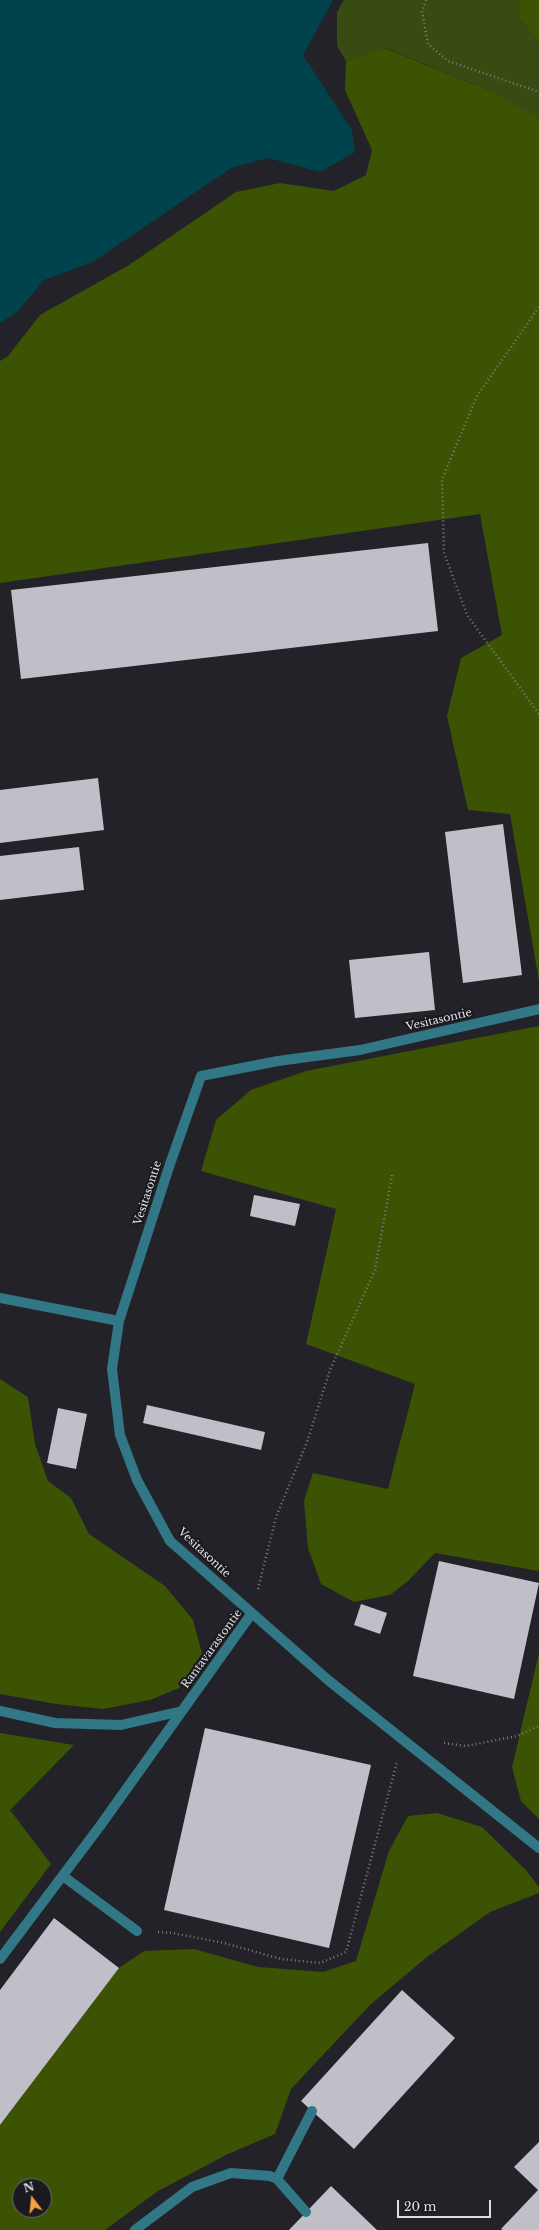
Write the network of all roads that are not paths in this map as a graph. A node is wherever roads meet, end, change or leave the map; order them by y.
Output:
1 (539, 1009) edge
2 (0, 1298) edge
3 (119, 1321) junction
4 (252, 1613) junction
5 (0, 1711) edge
6 (182, 1711) junction
7 (539, 1848) edge
8 (62, 1876) junction
9 (137, 1931) road end
10 (0, 1959) edge
11 (312, 2111) dead end
12 (277, 2179) junction
13 (306, 2212) dead end
14 (135, 2230) edge

1 - 3 street, Vesitasontie
2 - 3 street
3 - 4 street, Vesitasontie
4 - 6 street, Rantavarastontie
4 - 7 street, Rantavarastontie
5 - 6 street
6 - 8 street, Rantavarastontie
8 - 9 street
8 - 10 street, Rantavarastontie
11 - 12 street
12 - 13 street
12 - 14 street

